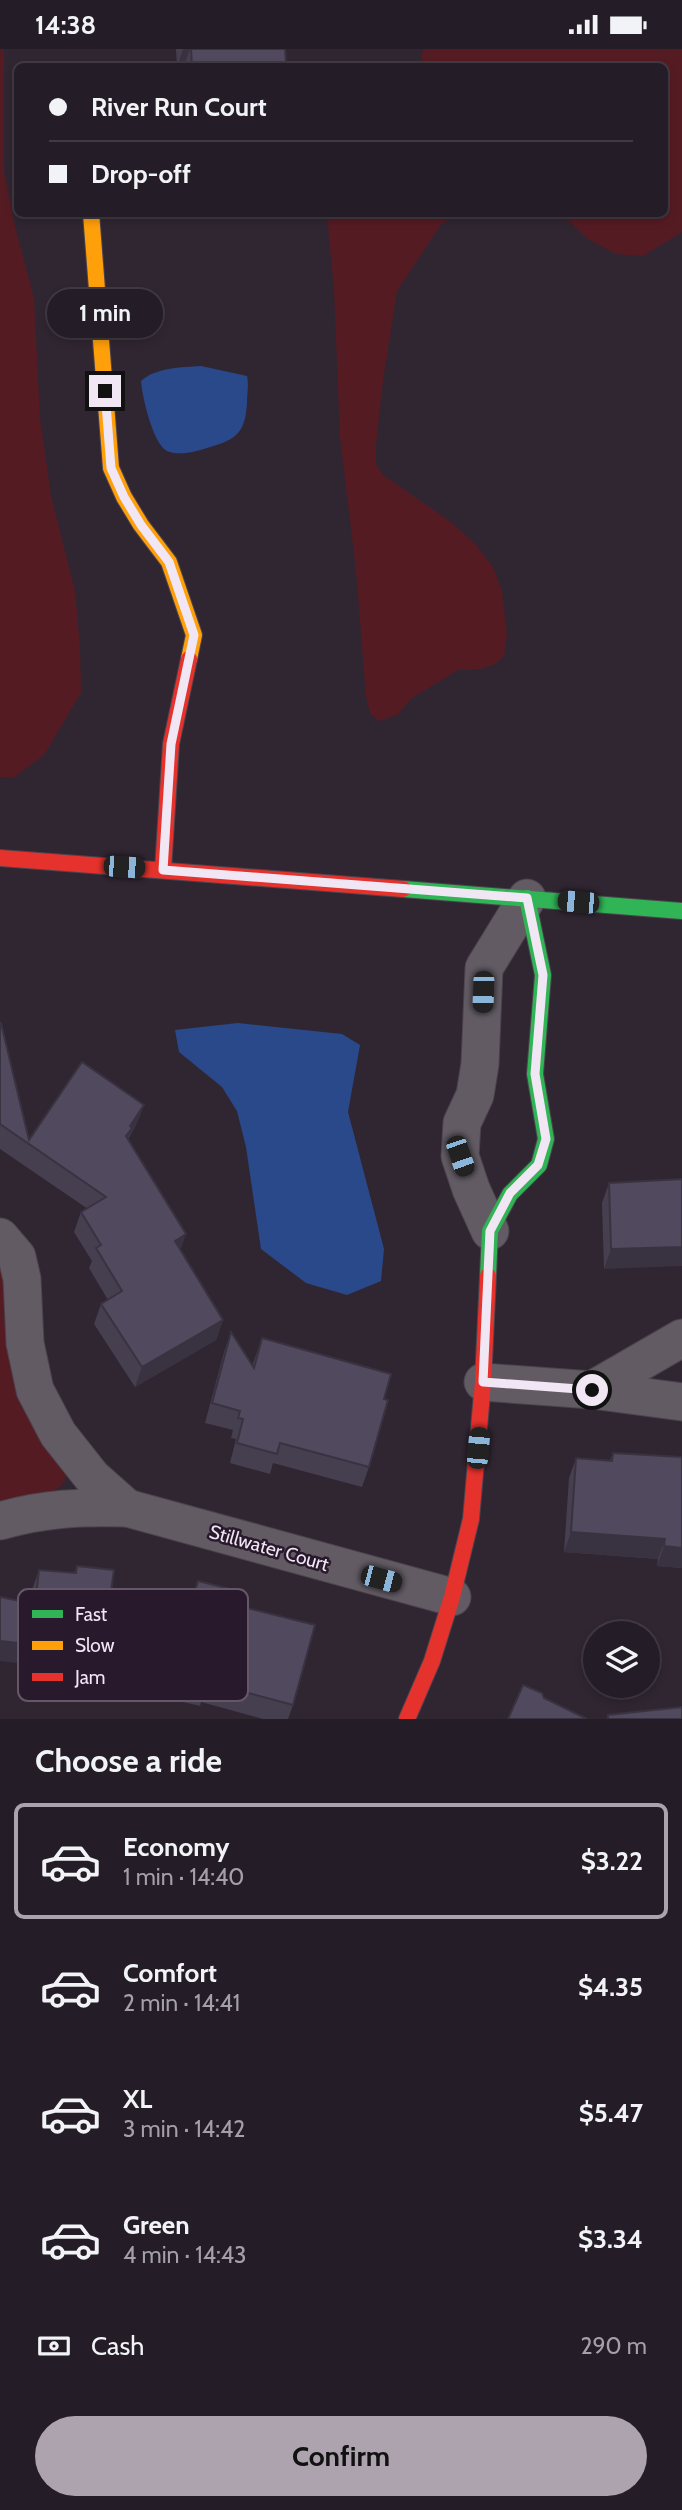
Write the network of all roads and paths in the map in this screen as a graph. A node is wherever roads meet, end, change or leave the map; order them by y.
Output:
1 (91, 217) edge
2 (0, 858) edge
3 (163, 870) junction
4 (527, 898) junction
5 (682, 911) edge
6 (490, 1231) junction
7 (0, 1237) edge
8 (682, 1338) edge
9 (483, 1382) junction
10 (592, 1390) junction
11 (682, 1402) edge
12 (127, 1508) junction
13 (0, 1521) edge
14 (452, 1597) junction
15 (407, 1719) edge

1 - 3 street
2 - 3 street
3 - 4 street
4 - 5 street
4 - 6 street
4 - 6 street
6 - 9 street
7 - 12 street, Stillwater Court
8 - 10 street
9 - 10 street
9 - 14 street
10 - 11 street
12 - 13 street, Stillwater Court
12 - 14 street, Stillwater Court
14 - 15 street

